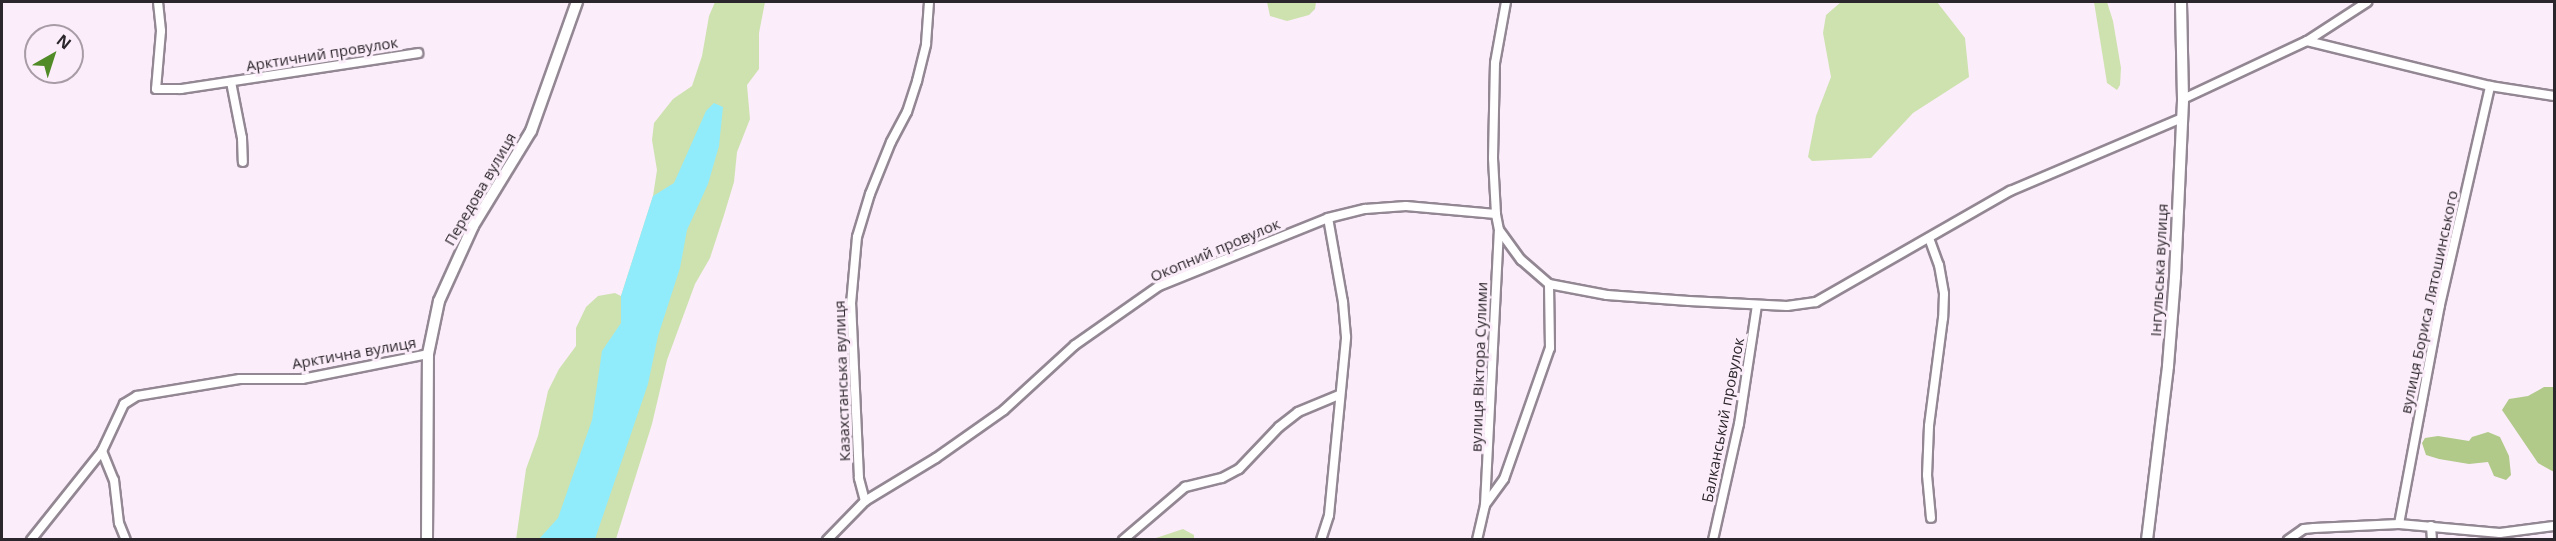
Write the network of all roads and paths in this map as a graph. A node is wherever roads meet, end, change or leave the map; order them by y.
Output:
1 (158, 2) edge
2 (577, 2) edge
3 (929, 2) edge
4 (1506, 2) edge
5 (2181, 2) edge
6 (2367, 2) edge
7 (2307, 41) junction
8 (418, 53) dead end
9 (231, 82) junction
10 (2490, 86) junction
11 (2554, 96) edge
12 (2183, 99) junction
13 (2181, 118) junction
14 (243, 162) dead end
15 (1496, 214) junction
16 (1328, 219) junction
17 (1499, 230) junction
18 (1929, 238) junction
19 (1549, 284) junction
20 (1758, 305) junction
21 (428, 354) junction
22 (1339, 396) junction
23 (102, 451) junction
24 (866, 501) junction
25 (1485, 505) junction
26 (1931, 518) dead end
27 (2399, 524) junction
28 (2431, 526) junction
29 (2554, 526) edge
30 (31, 540) edge
31 (126, 540) edge
32 (427, 540) edge
33 (827, 540) edge
34 (1123, 540) edge
35 (1321, 540) edge
36 (1477, 540) edge
37 (1713, 540) edge
38 (2147, 540) edge
39 (2288, 540) edge
40 (2432, 540) edge

1 - 9 street, Арктичний провулок
2 - 21 street, Передова вулиця
3 - 24 street, Казахстанська вулиця
4 - 15 street, вулиця Віктора Сулими
5 - 12 street, Інгульська вулиця
6 - 7 street
7 - 10 street
7 - 12 street
8 - 9 street, Арктичний провулок
9 - 14 street, Арктичний провулок
10 - 11 street
10 - 27 street, вулиця Бориса Лятошинського
12 - 13 street, Інгульська вулиця
13 - 18 street
13 - 38 street, Інгульська вулиця
15 - 16 street, Окопний провулок
15 - 17 street, вулиця Віктора Сулими
16 - 22 street
16 - 24 street, Окопний провулок
17 - 19 street, вулиця Віктора Сулими
17 - 25 street, вулиця Віктора Сулими
18 - 20 street
18 - 26 street
19 - 20 street
19 - 25 street, вулиця Віктора Сулими
20 - 37 street, Балканський провулок
21 - 23 street, Арктична вулиця
21 - 32 street, Передова вулиця
22 - 34 street
22 - 35 street
23 - 30 street, Арктична вулиця
23 - 31 street
24 - 33 street
25 - 36 street, вулиця Віктора Сулими
27 - 28 street
27 - 39 street
28 - 29 street
28 - 40 street

